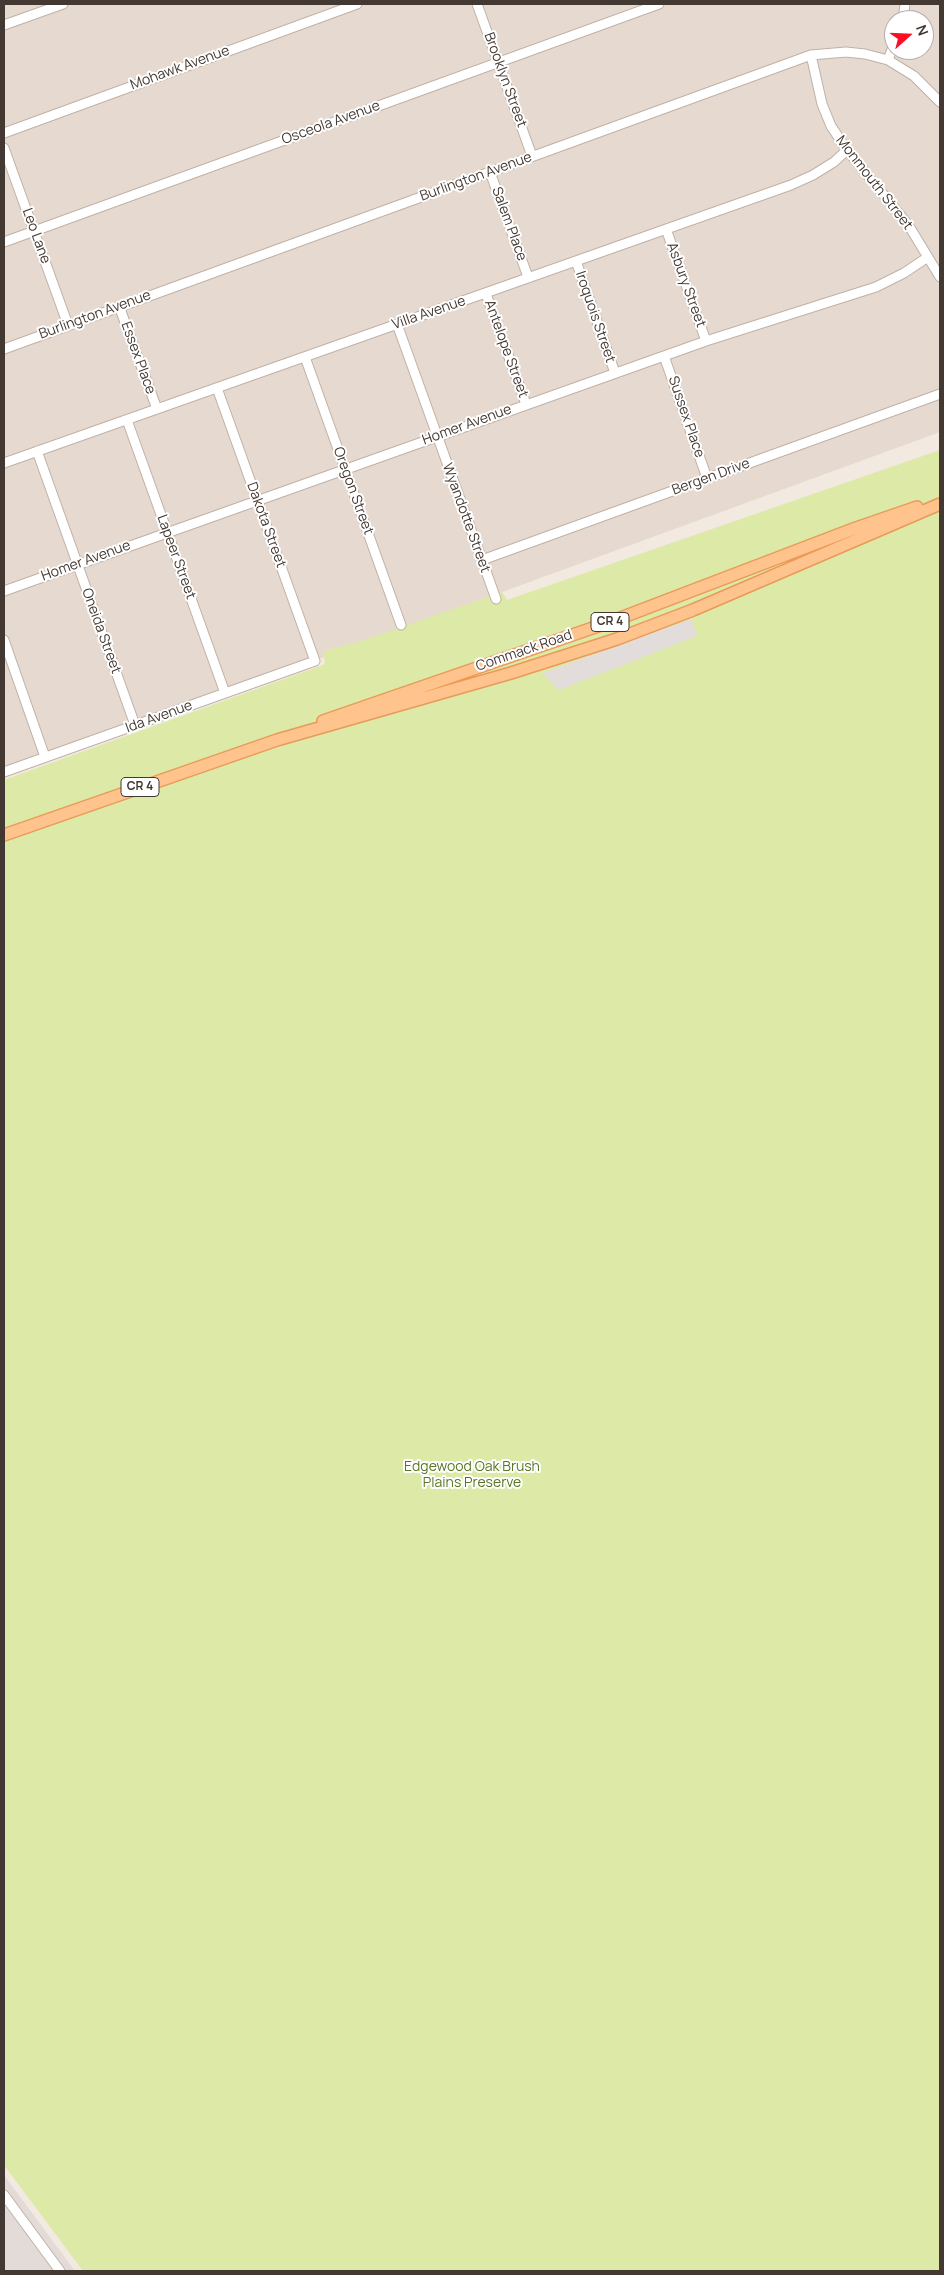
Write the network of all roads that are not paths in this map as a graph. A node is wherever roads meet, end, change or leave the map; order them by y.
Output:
1 (59, 4) edge
2 (357, 4) edge
3 (477, 4) edge
4 (659, 4) edge
5 (4, 25) edge
6 (812, 55) junction
7 (884, 59) edge
8 (888, 60) edge
9 (498, 62) junction
10 (940, 102) edge
11 (4, 133) edge
12 (4, 148) edge
13 (848, 150) junction
14 (532, 156) junction
15 (490, 172) junction
16 (666, 229) junction
17 (34, 231) junction
18 (4, 242) edge
19 (928, 257) junction
20 (576, 261) junction
21 (528, 277) junction
22 (940, 277) edge
23 (486, 294) junction
24 (119, 306) junction
25 (397, 324) junction
26 (68, 325) junction
27 (706, 341) junction
28 (4, 349) edge
29 (664, 356) junction
30 (305, 357) junction
31 (615, 373) junction
32 (217, 388) junction
33 (940, 394) edge
34 (526, 404) junction
35 (157, 409) junction
36 (127, 420) junction
37 (436, 436) junction
38 (37, 451) junction
39 (4, 463) edge
40 (345, 469) junction
41 (707, 478) junction
42 (257, 499) junction
43 (940, 499) edge
44 (940, 504) edge
45 (167, 532) junction
46 (482, 560) junction
47 (78, 564) junction
48 (4, 590) edge
49 (496, 599) dead end
50 (401, 624) dead end
51 (4, 640) edge
52 (315, 661) joint
53 (225, 693) junction
54 (135, 725) junction
55 (277, 740) junction
56 (45, 757) junction
57 (4, 772) edge
58 (4, 836) edge
59 (4, 2194) edge
60 (60, 2271) edge

1 - 5 street
2 - 11 street, Mohawk Avenue
3 - 9 street, Brooklyn Street
4 - 9 street, Osceola Avenue
6 - 7 street, Burlington Avenue
6 - 13 street, Monmouth Street
6 - 14 street, Burlington Avenue
8 - 10 street, Burlington Avenue
9 - 14 street, Brooklyn Street
9 - 17 street, Osceola Avenue
12 - 17 street, Leo Lane
13 - 16 street, Villa Avenue
13 - 19 street, Monmouth Street
14 - 15 street, Burlington Avenue
15 - 21 street, Salem Place
15 - 24 street, Burlington Avenue
16 - 20 street, Villa Avenue
16 - 27 street, Asbury Street
17 - 18 street, Osceola Avenue
17 - 26 street, Leo Lane
19 - 22 street, Monmouth Street
19 - 27 street, Homer Avenue
20 - 21 street, Villa Avenue
20 - 31 street, Iroquois Street
21 - 23 street, Villa Avenue
23 - 25 street, Villa Avenue
23 - 34 street, Antelope Street
24 - 26 street, Burlington Avenue
24 - 35 street, Essex Place
25 - 30 street, Villa Avenue
25 - 37 street, Wyandotte Street
26 - 28 street, Burlington Avenue
27 - 29 street, Homer Avenue
29 - 31 street, Homer Avenue
29 - 41 street, Sussex Place
30 - 32 street, Villa Avenue
30 - 40 street, Oregon Street
31 - 34 street, Homer Avenue
32 - 35 street, Villa Avenue
32 - 42 street, Dakota Street
33 - 41 street, Bergen Drive
34 - 37 street, Homer Avenue
35 - 36 street, Villa Avenue
36 - 38 street, Villa Avenue
36 - 45 street, Lapeer Street
37 - 40 street, Homer Avenue
37 - 46 street, Wyandotte Street
38 - 39 street, Villa Avenue
38 - 47 street, Oneida Street
40 - 42 street, Homer Avenue
40 - 50 street, Oregon Street
41 - 46 street, Bergen Drive
42 - 45 street, Homer Avenue
42 - 52 street, Dakota Street
43 - 55 main road, Commack Road / CR 4
44 - 55 main road, Commack Road / CR 4
45 - 47 street, Homer Avenue
45 - 53 street, Lapeer Street
46 - 49 street, Wyandotte Street
47 - 48 street, Homer Avenue
47 - 54 street, Oneida Street
51 - 56 street
52 - 53 street, Ida Avenue
53 - 54 street, Ida Avenue
54 - 56 street, Ida Avenue
55 - 58 main road, Commack Road / CR 4
56 - 57 street, Ida Avenue
59 - 60 street

